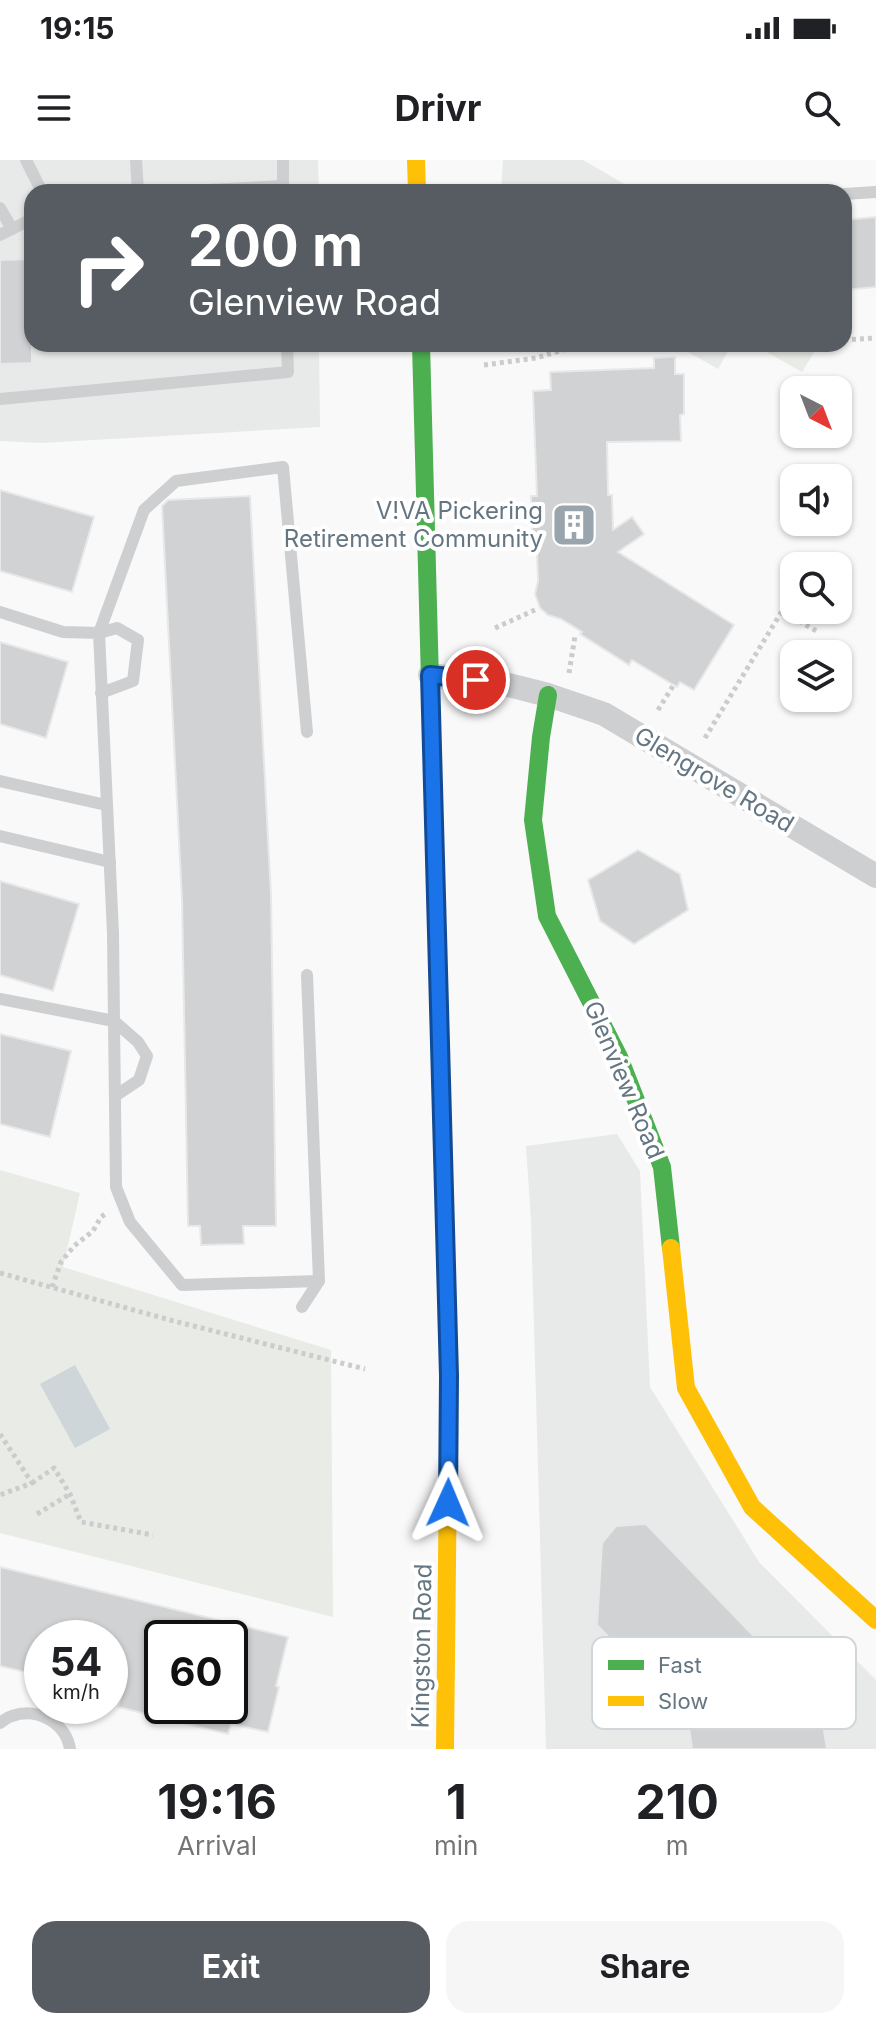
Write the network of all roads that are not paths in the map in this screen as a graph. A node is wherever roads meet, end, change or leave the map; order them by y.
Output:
1 (26, 160) edge
2 (136, 160) edge
3 (283, 160) edge
4 (416, 160) edge
5 (38, 184) edge
6 (138, 184) edge
7 (283, 184) edge
8 (417, 184) edge
9 (876, 192) edge
10 (852, 194) edge
11 (0, 208) edge
12 (24, 223) edge
13 (6, 232) edge
14 (287, 352) edge
15 (421, 352) edge
16 (0, 399) edge
17 (0, 612) edge
18 (99, 633) junction
19 (430, 675) junction
20 (101, 693) junction
21 (548, 695) junction
22 (307, 732) dead end
23 (0, 781) edge
24 (106, 805) junction
25 (0, 836) edge
26 (110, 862) junction
27 (876, 876) edge
28 (307, 975) dead end
29 (0, 999) edge
30 (114, 1021) junction
31 (115, 1096) junction
32 (319, 1281) junction
33 (302, 1307) dead end
34 (876, 1620) edge
35 (0, 1723) edge
36 (444, 1744) edge
37 (70, 1749) edge

1 - 5 lane
2 - 6 lane
3 - 7 lane
4 - 8 main road
9 - 10 lane
11 - 13 lane
12 - 13 lane
14 - 16 lane
15 - 19 main road, Kingston Road
17 - 18 lane
18 - 20 lane
18 - 20 lane
18 - 22 lane
19 - 21 street
19 - 36 main road, Kingston Road
20 - 24 lane
21 - 27 street, Glengrove Road
21 - 34 main road, Glenview Road
23 - 24 lane
24 - 26 lane
25 - 26 lane
26 - 30 lane
28 - 32 lane
29 - 30 lane
30 - 31 lane
30 - 31 lane
31 - 32 lane
32 - 33 lane
35 - 37 lane

